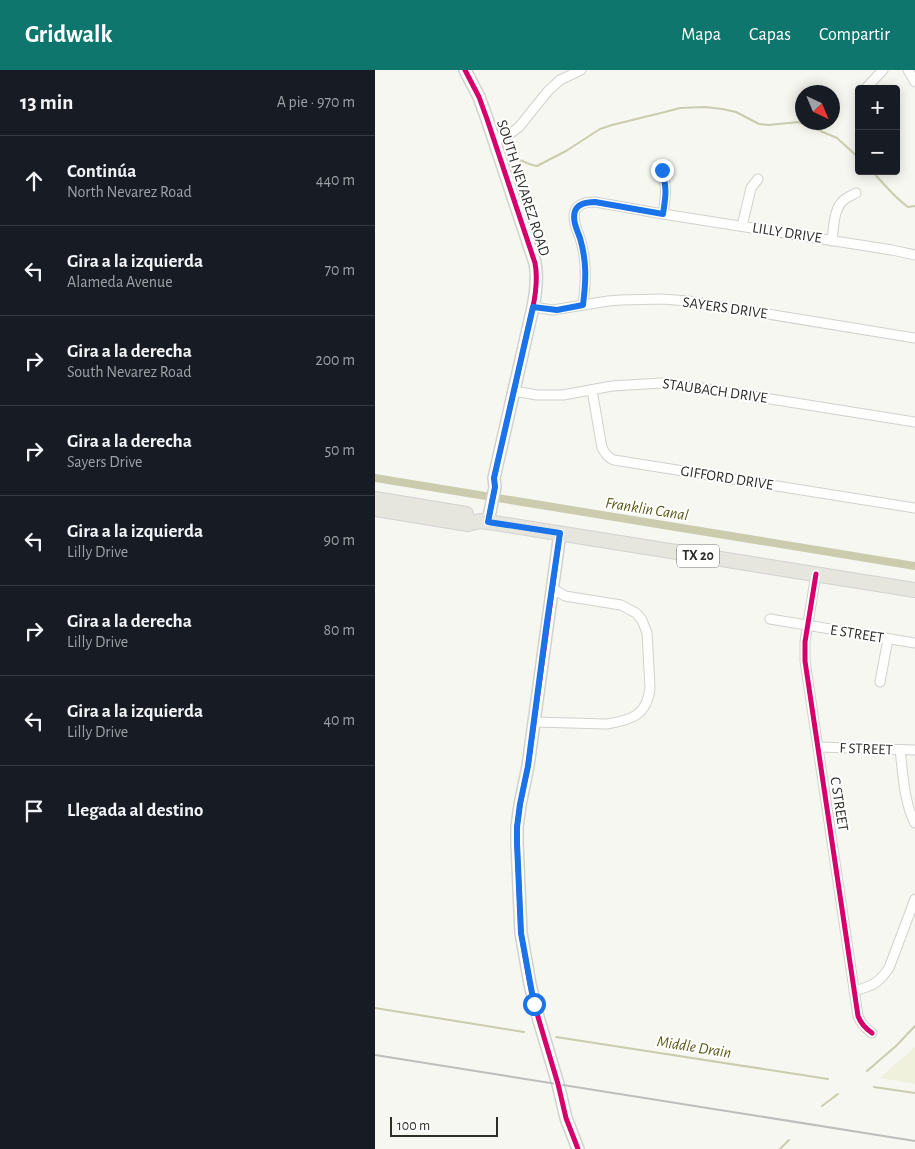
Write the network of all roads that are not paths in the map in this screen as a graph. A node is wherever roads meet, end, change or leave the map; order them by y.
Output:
1 (465, 70) edge
2 (581, 70) edge
3 (883, 70) edge
4 (908, 70) edge
5 (915, 82) edge
6 (870, 85) edge
7 (494, 141) junction
8 (662, 170) dead end
9 (759, 179) dead end
10 (856, 193) dead end
11 (663, 214) junction
12 (742, 226) junction
13 (831, 240) junction
14 (915, 255) edge
15 (583, 305) junction
16 (533, 307) junction
17 (915, 338) edge
18 (592, 390) junction
19 (514, 391) junction
20 (915, 422) edge
21 (375, 499) edge
22 (915, 508) edge
23 (375, 509) edge
24 (486, 519) junction
25 (560, 533) junction
26 (815, 574) junction
27 (553, 589) junction
28 (915, 590) edge
29 (770, 619) dead end
30 (808, 625) junction
31 (888, 639) junction
32 (915, 643) edge
33 (880, 682) dead end
34 (533, 722) junction
35 (817, 747) junction
36 (900, 750) junction
37 (915, 750) edge
38 (915, 823) edge
39 (915, 900) edge
40 (854, 991) junction
41 (872, 1033) dead end
42 (578, 1149) edge

1 - 7 street, SOUTH NEVAREZ ROAD
2 - 7 street
3 - 6 street
4 - 5 street
7 - 16 street, SOUTH NEVAREZ ROAD
8 - 11 street
9 - 12 street, LILLY DRIVE
10 - 13 street, LILLY DRIVE
11 - 12 street, LILLY DRIVE
11 - 15 street, LILLY DRIVE
12 - 13 street, LILLY DRIVE
13 - 14 street, LILLY DRIVE
15 - 16 street, SAYERS DRIVE
15 - 17 street, SAYERS DRIVE
16 - 19 street, SOUTH NEVAREZ ROAD
18 - 19 street, STAUBACH DRIVE
18 - 20 street, STAUBACH DRIVE
18 - 22 street, GIFFORD DRIVE
19 - 24 street, SOUTH NEVAREZ ROAD
21 - 24 main road, TX 20
23 - 24 main road, TX 20
24 - 25 main road, TX 20
25 - 26 main road, TX 20
25 - 27 street
26 - 28 main road, TX 20
26 - 30 street, C STREET
27 - 34 street
27 - 34 street
29 - 30 street, E STREET
30 - 31 street, E STREET
30 - 35 street, C STREET
31 - 32 street, E STREET
31 - 33 street
34 - 42 street
35 - 36 street, F STREET
35 - 40 street, C STREET
36 - 37 street, F STREET
36 - 38 street
39 - 40 street
40 - 41 street, C STREET

